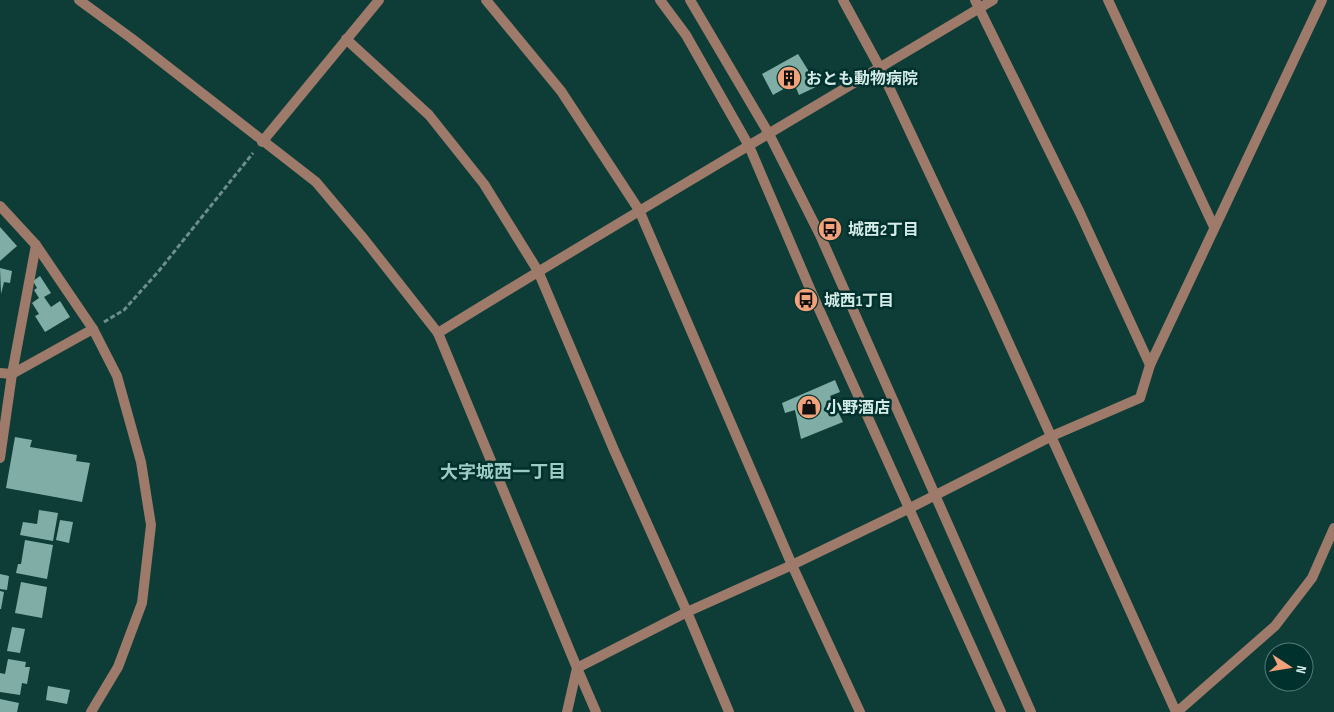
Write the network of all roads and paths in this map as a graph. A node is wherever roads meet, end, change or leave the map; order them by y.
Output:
1 (79, 0) edge
2 (379, 0) edge
3 (486, 0) edge
4 (660, 0) edge
5 (690, 0) edge
6 (844, 0) edge
7 (993, 0) edge
8 (1108, 0) edge
9 (1322, 0) edge
10 (977, 4) edge
11 (346, 39) junction
12 (880, 68) junction
13 (769, 134) junction
14 (262, 142) junction
15 (749, 146) junction
16 (0, 206) edge
17 (639, 210) junction
18 (1214, 227) junction
19 (36, 245) junction
20 (538, 271) junction
21 (93, 329) junction
22 (438, 333) junction
23 (1150, 365) junction
24 (0, 373) edge
25 (12, 374) junction
26 (1052, 436) junction
27 (0, 458) edge
28 (935, 494) junction
29 (910, 508) junction
30 (1334, 528) edge
31 (792, 565) junction
32 (687, 612) junction
33 (577, 668) junction
34 (91, 712) edge
35 (567, 712) edge
36 (596, 712) edge
37 (729, 712) edge
38 (860, 712) edge
39 (1001, 712) edge
40 (1031, 712) edge
41 (1176, 712) edge

1 - 14 street
2 - 11 street
3 - 17 street
4 - 15 street
5 - 13 street
6 - 12 street
7 - 10 street
8 - 18 street
9 - 18 street
10 - 12 street
10 - 23 street
11 - 14 street
11 - 20 street
12 - 13 street
12 - 26 street
13 - 15 street
13 - 28 street
14 - 21 path
14 - 22 street
15 - 17 street
15 - 29 street
16 - 19 street
17 - 20 street
17 - 31 street
18 - 23 street
19 - 21 street
19 - 25 street
20 - 22 street
20 - 32 street
21 - 25 street
21 - 34 street
22 - 33 street
23 - 26 street
24 - 25 street
25 - 27 street
26 - 28 street
26 - 41 street
28 - 29 street
28 - 40 street
29 - 31 street
29 - 39 street
30 - 41 street
31 - 32 street
31 - 38 street
32 - 33 street
32 - 37 street
33 - 35 street
33 - 36 street

